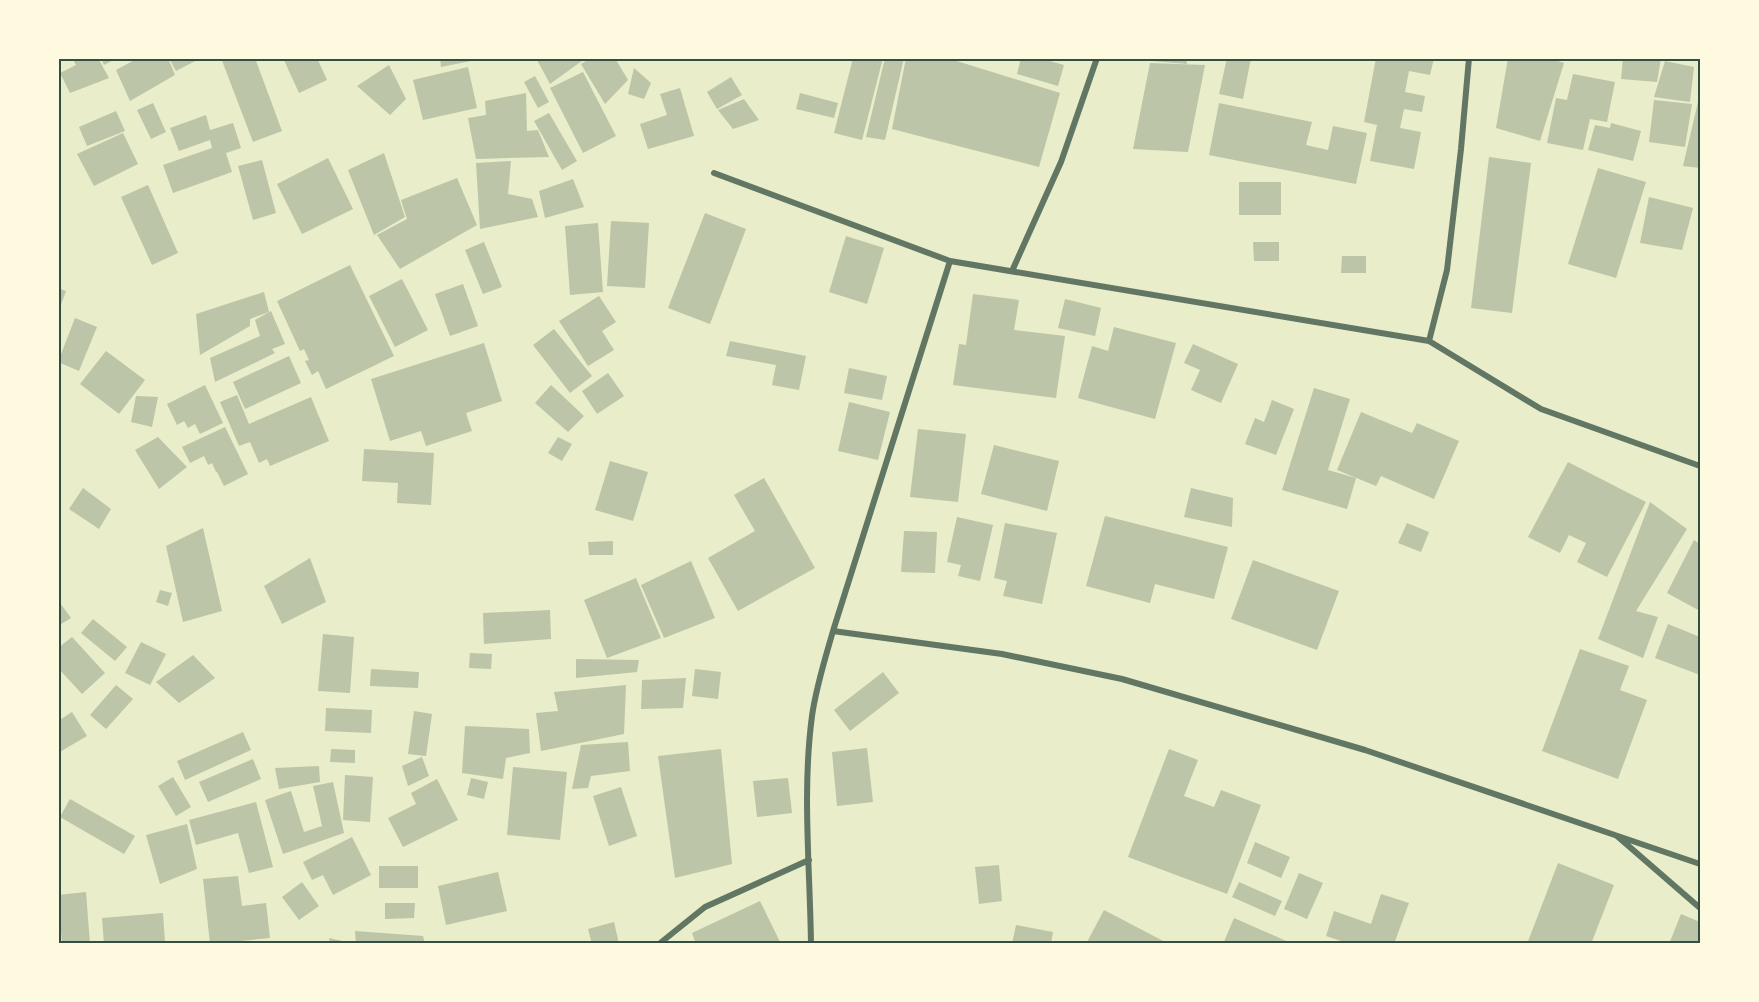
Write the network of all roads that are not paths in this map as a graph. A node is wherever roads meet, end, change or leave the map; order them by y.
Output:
1 (1097, 58) edge
2 (1469, 58) edge
3 (714, 173) dead end
4 (950, 261) junction
5 (1012, 272) junction
6 (1429, 341) junction
7 (1701, 466) edge
8 (833, 631) junction
9 (1614, 833) junction
10 (809, 860) junction
11 (1701, 864) edge
12 (1701, 908) edge
13 (659, 944) edge
14 (811, 944) edge

1 - 5 street
2 - 6 street
3 - 4 street
4 - 5 street
4 - 8 street
5 - 6 street
6 - 7 street
8 - 9 street
8 - 10 street
9 - 11 street
9 - 12 street
10 - 13 street
10 - 14 street

